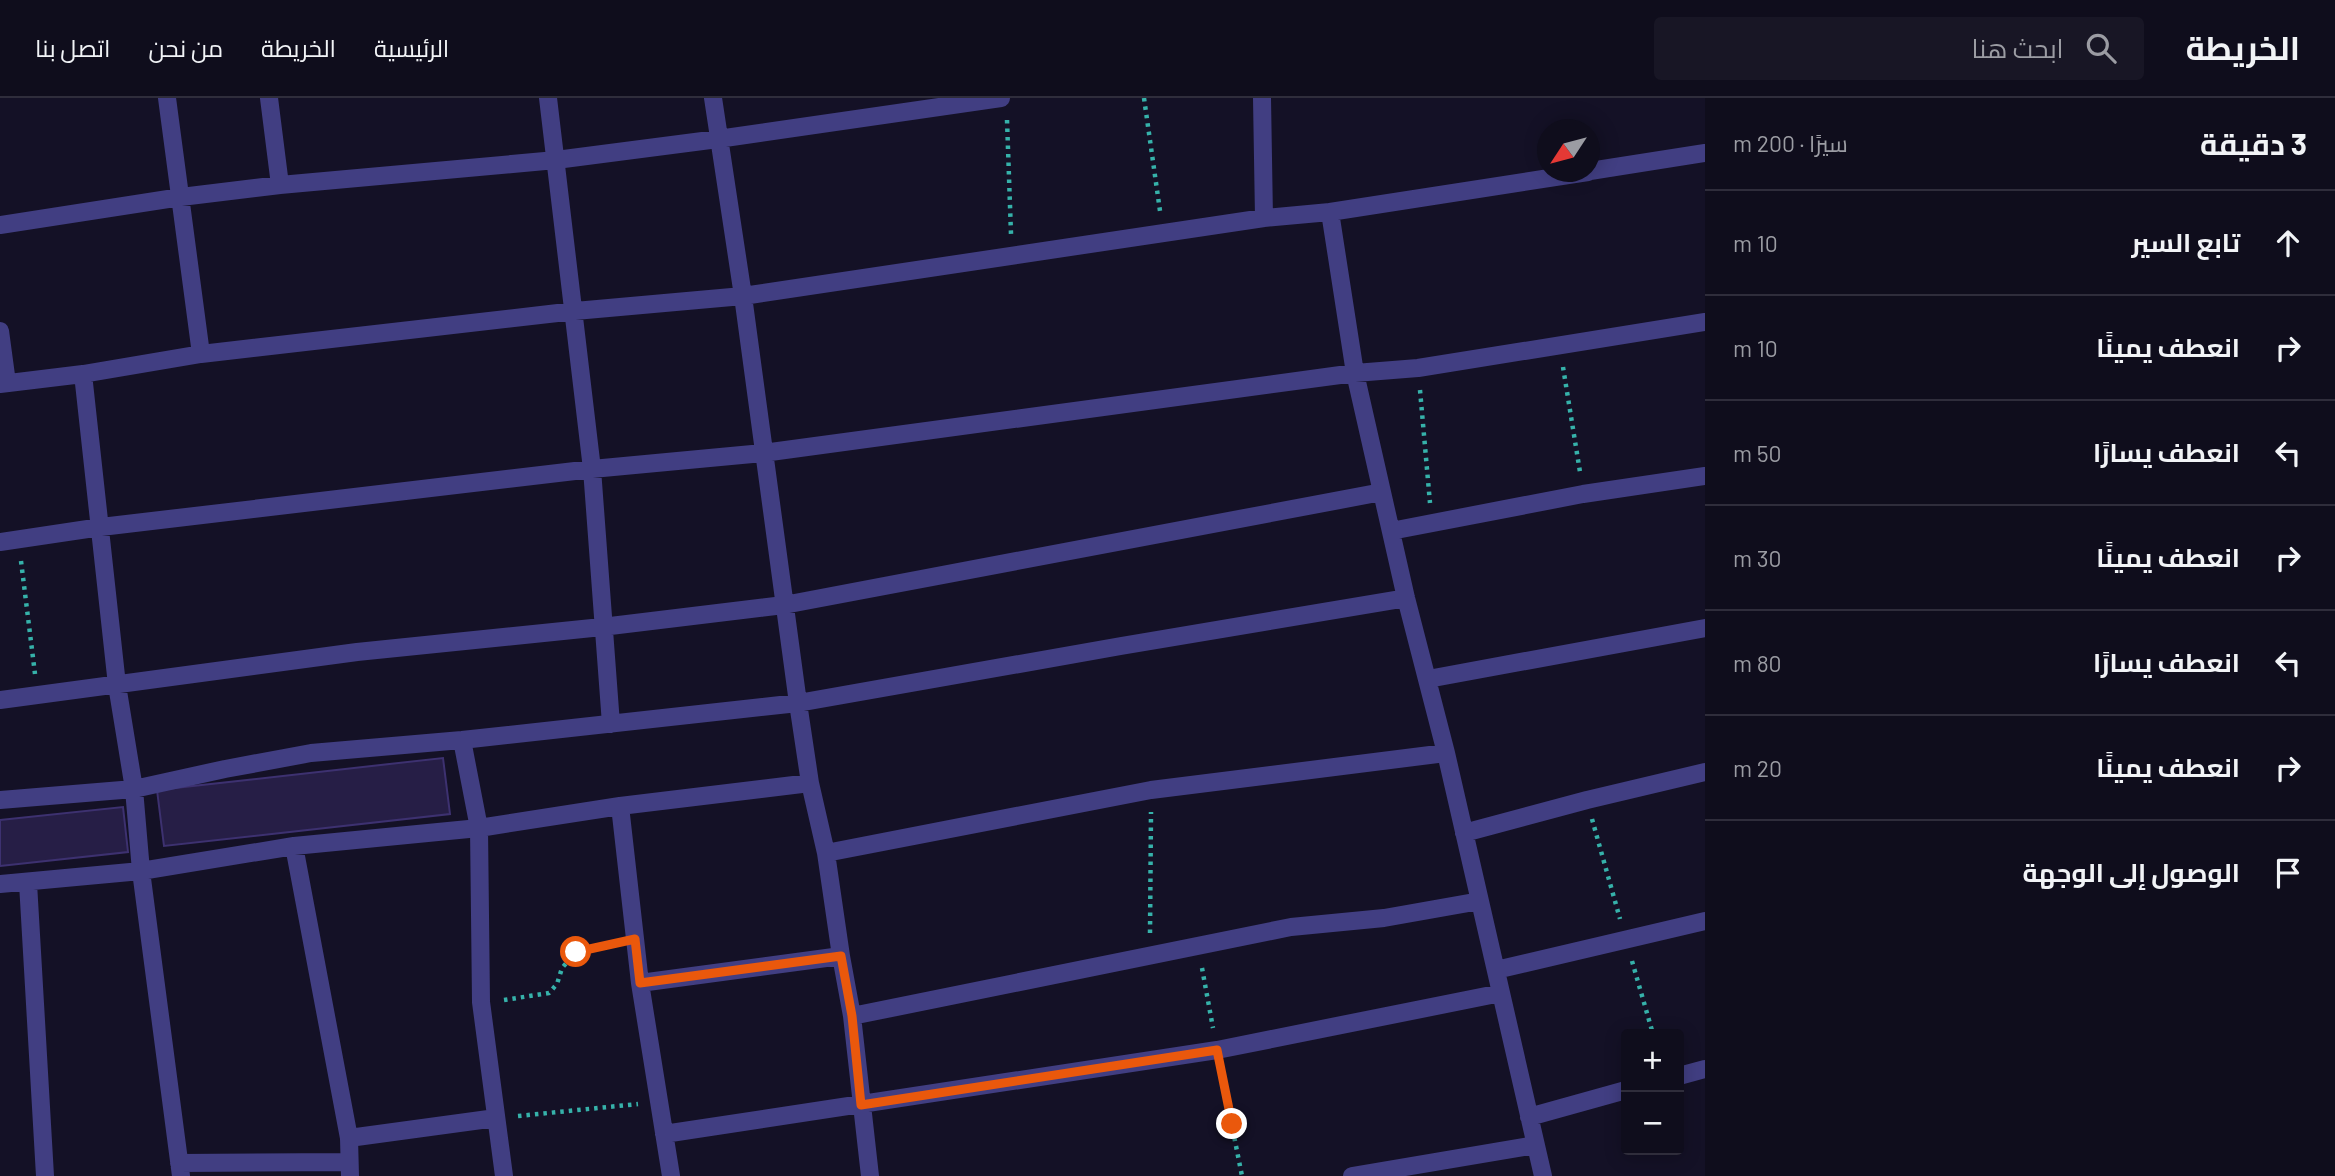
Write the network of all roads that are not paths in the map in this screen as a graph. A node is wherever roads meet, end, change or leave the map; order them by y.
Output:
1 (167, 98) edge
2 (269, 98) edge
3 (548, 98) edge
4 (713, 98) edge
5 (1262, 98) edge
6 (1004, 105) edge
7 (718, 139) junction
8 (1705, 153) edge
9 (556, 160) junction
10 (1600, 169) edge
11 (1537, 179) edge
12 (280, 185) junction
13 (181, 197) junction
14 (1330, 212) junction
15 (1264, 218) junction
16 (0, 225) edge
17 (743, 296) junction
18 (575, 312) junction
19 (1705, 322) edge
20 (0, 331) edge
21 (201, 354) junction
22 (1355, 373) junction
23 (83, 374) junction
24 (4, 383) edge
25 (763, 453) junction
26 (592, 469) junction
27 (1705, 476) edge
28 (1382, 492) junction
29 (102, 527) junction
30 (1391, 531) junction
31 (0, 541) edge
32 (1406, 598) junction
33 (784, 605) junction
34 (603, 627) junction
35 (1705, 628) edge
36 (1428, 679) junction
37 (117, 685) junction
38 (0, 700) edge
39 (798, 703) junction
40 (611, 724) junction
41 (461, 740) junction
42 (1446, 753) junction
43 (1705, 772) edge
44 (810, 783) junction
45 (134, 789) junction
46 (0, 800) edge
47 (620, 806) junction
48 (479, 828) junction
49 (1464, 833) junction
50 (294, 846) junction
51 (826, 853) junction
52 (141, 871) junction
53 (28, 883) junction
54 (0, 884) edge
55 (1480, 901) junction
56 (1705, 922) edge
57 (841, 956) junction
58 (1496, 970) junction
59 (640, 983) junction
60 (1502, 993) junction
61 (852, 1016) junction
62 (1705, 1069) edge
63 (1684, 1075) edge
64 (1621, 1091) edge
65 (861, 1105) junction
66 (1529, 1117) junction
67 (496, 1118) junction
68 (664, 1134) junction
69 (349, 1138) junction
70 (1535, 1145) junction
71 (350, 1169) edge
72 (180, 1170) edge
73 (45, 1176) edge
74 (504, 1176) edge
75 (671, 1176) edge
76 (870, 1176) edge
77 (1352, 1176) edge
78 (1543, 1176) edge

1 - 13 street
2 - 12 street
3 - 9 street
4 - 7 street
5 - 15 street
6 - 7 street
7 - 9 street
7 - 17 street
8 - 10 street
9 - 12 street
9 - 18 street
11 - 14 street
12 - 13 street
13 - 16 street
13 - 21 street
14 - 15 street
14 - 22 street
15 - 17 street
17 - 18 street
17 - 25 street
18 - 21 street
18 - 26 street
19 - 22 street
20 - 24 street
21 - 23 street
22 - 25 street
22 - 28 street
23 - 24 street
23 - 29 street
25 - 26 street
25 - 33 street
26 - 29 street
26 - 34 street
27 - 30 street
28 - 30 street
28 - 33 street
29 - 31 street
29 - 37 street
30 - 32 street
32 - 36 street
32 - 39 street
33 - 34 street
33 - 39 street
34 - 37 street
34 - 40 street
35 - 36 street
36 - 42 street
37 - 38 street
37 - 45 street
39 - 40 street
39 - 44 street
40 - 41 street
41 - 45 street
41 - 48 street
42 - 49 street
42 - 51 street
43 - 49 street
44 - 47 street
44 - 51 street
45 - 46 street
45 - 52 street
47 - 48 street
47 - 59 street
48 - 50 street
48 - 67 street
49 - 55 street
50 - 52 street
50 - 69 street
51 - 57 street
52 - 53 street
52 - 72 street
53 - 54 street
53 - 73 street
55 - 58 street
55 - 61 street
56 - 58 street
57 - 59 street
57 - 61 street
58 - 60 street
59 - 68 street
60 - 65 street
60 - 66 street
61 - 65 street
62 - 63 street
64 - 66 street
65 - 68 street
65 - 76 street
66 - 70 street
67 - 69 street
67 - 74 street
68 - 75 street
69 - 71 street
70 - 77 street
70 - 78 street
71 - 72 street

